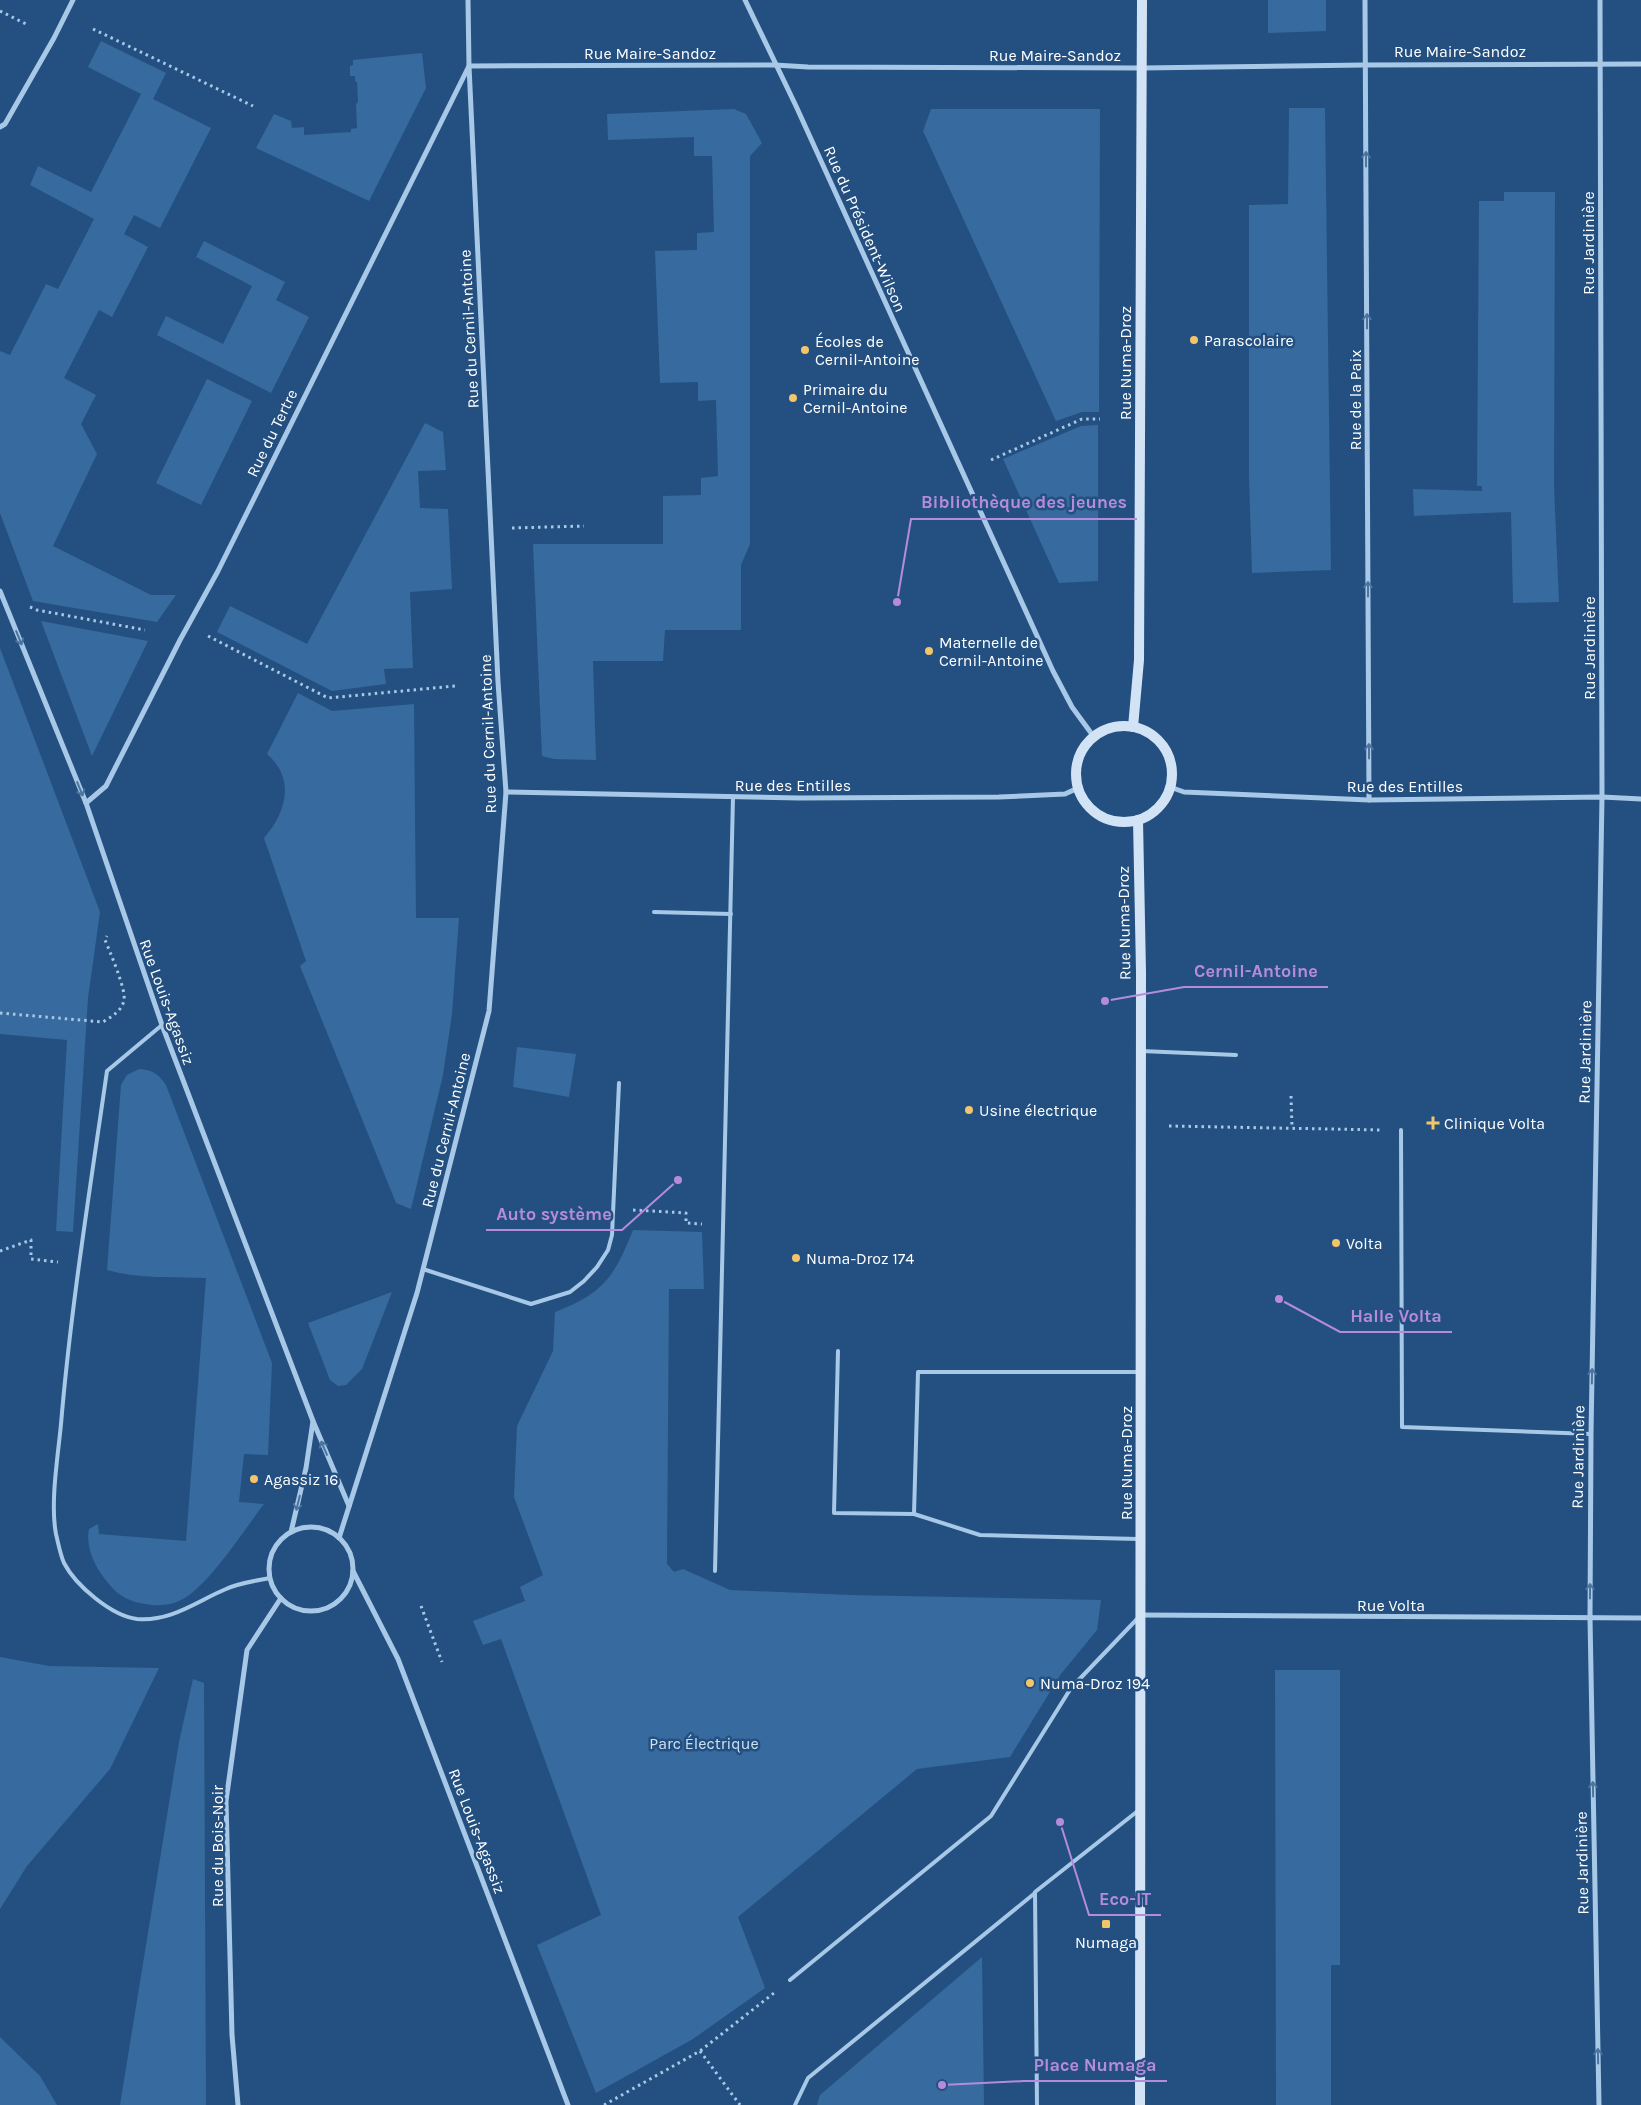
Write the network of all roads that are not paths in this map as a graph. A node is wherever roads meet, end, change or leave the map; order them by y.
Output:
1 (73, 0) edge
2 (468, 0) edge
3 (745, 0) edge
4 (1142, 0) edge
5 (1365, 0) edge
6 (1600, 0) edge
7 (1600, 63) junction
8 (1365, 64) junction
9 (1641, 64) edge
10 (775, 65) junction
11 (469, 66) junction
12 (1142, 68) junction
13 (0, 127) edge
14 (0, 591) edge
15 (1133, 726) junction
16 (1094, 736) junction
17 (1078, 788) junction
18 (1170, 788) junction
19 (506, 792) junction
20 (733, 797) junction
21 (1602, 797) junction
22 (1641, 799) edge
23 (1370, 800) junction
24 (86, 803) junction
25 (1138, 820) junction
26 (654, 912) dead end
27 (731, 914) junction
28 (162, 1025) junction
29 (1140, 1051) junction
30 (1236, 1055) dead end
31 (619, 1082) dead end
32 (1401, 1130) road end
33 (424, 1269) junction
34 (838, 1351) dead end
35 (1140, 1372) junction
36 (313, 1421) junction
37 (1591, 1434) junction
38 (349, 1507) junction
39 (914, 1514) junction
40 (291, 1532) junction
41 (339, 1538) junction
42 (1140, 1540) junction
43 (353, 1571) junction
44 (716, 1572) dead end
45 (270, 1578) junction
46 (281, 1598) junction
47 (1140, 1616) junction
48 (1590, 1618) junction
49 (1641, 1618) edge
50 (1140, 1809) junction
51 (1035, 1892) junction
52 (790, 1980) dead end
53 (238, 2105) edge
54 (568, 2105) edge
55 (795, 2105) edge
56 (1037, 2105) edge
57 (1140, 2105) edge
58 (1599, 2105) edge

1 - 13 street
2 - 11 street, Rue du Cernil-Antoine
3 - 10 street, Rue du Président-Wilson
4 - 12 main road, Rue Numa-Droz
5 - 8 street, Rue de la Paix
6 - 7 street, Rue Jardinière
7 - 8 street, Rue Maire-Sandoz
7 - 9 street, Rue Maire-Sandoz
7 - 21 street, Rue Jardinière
8 - 12 street, Rue Maire-Sandoz
23 -> 8 street, Rue de la Paix
10 - 11 street, Rue Maire-Sandoz
10 - 12 street, Rue Maire-Sandoz
10 - 16 street, Rue du Président-Wilson
11 - 19 street, Rue du Cernil-Antoine
11 - 24 street, Rue du Tertre
12 - 15 main road, Rue Numa-Droz
14 -> 24 street, Rue Louis-Agassiz
15 - 16 main road
15 - 18 main road
16 - 17 main road
17 - 20 street, Rue des Entilles
17 - 25 main road
18 - 23 street, Rue des Entilles
18 - 25 main road
19 - 20 street, Rue des Entilles
19 - 33 street, Rue du Cernil-Antoine
20 - 27 lane
21 - 22 street, Rue des Entilles
21 - 23 street, Rue des Entilles
37 -> 21 street, Rue Jardinière
24 - 28 street, Rue Louis-Agassiz
25 - 29 main road, Rue Numa-Droz
26 - 27 lane
27 - 44 lane
28 - 36 street, Rue Louis-Agassiz
28 - 45 lane
29 - 30 lane
29 - 35 main road, Rue Numa-Droz
31 - 33 lane
32 - 37 lane
33 - 38 street, Rue du Cernil-Antoine
34 - 39 lane
35 - 39 lane
35 - 42 main road, Rue Numa-Droz
38 -> 36 street, Rue Louis-Agassiz
36 -> 40 street
48 -> 37 street, Rue Jardinière
38 - 41 street
39 - 42 lane
40 - 41 street
40 - 45 street
41 - 43 street
42 - 47 main road, Rue Numa-Droz
43 - 46 street
43 - 54 street, Rue Louis-Agassiz
45 - 46 street
46 - 53 street, Rue du Bois-Noir
47 - 48 street, Rue Volta
47 - 50 main road, Rue Numa-Droz
47 - 52 lane
48 - 49 street, Rue Volta
58 -> 48 street, Rue Jardinière
50 - 51 lane
50 - 57 main road, Rue Numa-Droz
51 - 55 lane
51 - 56 lane

